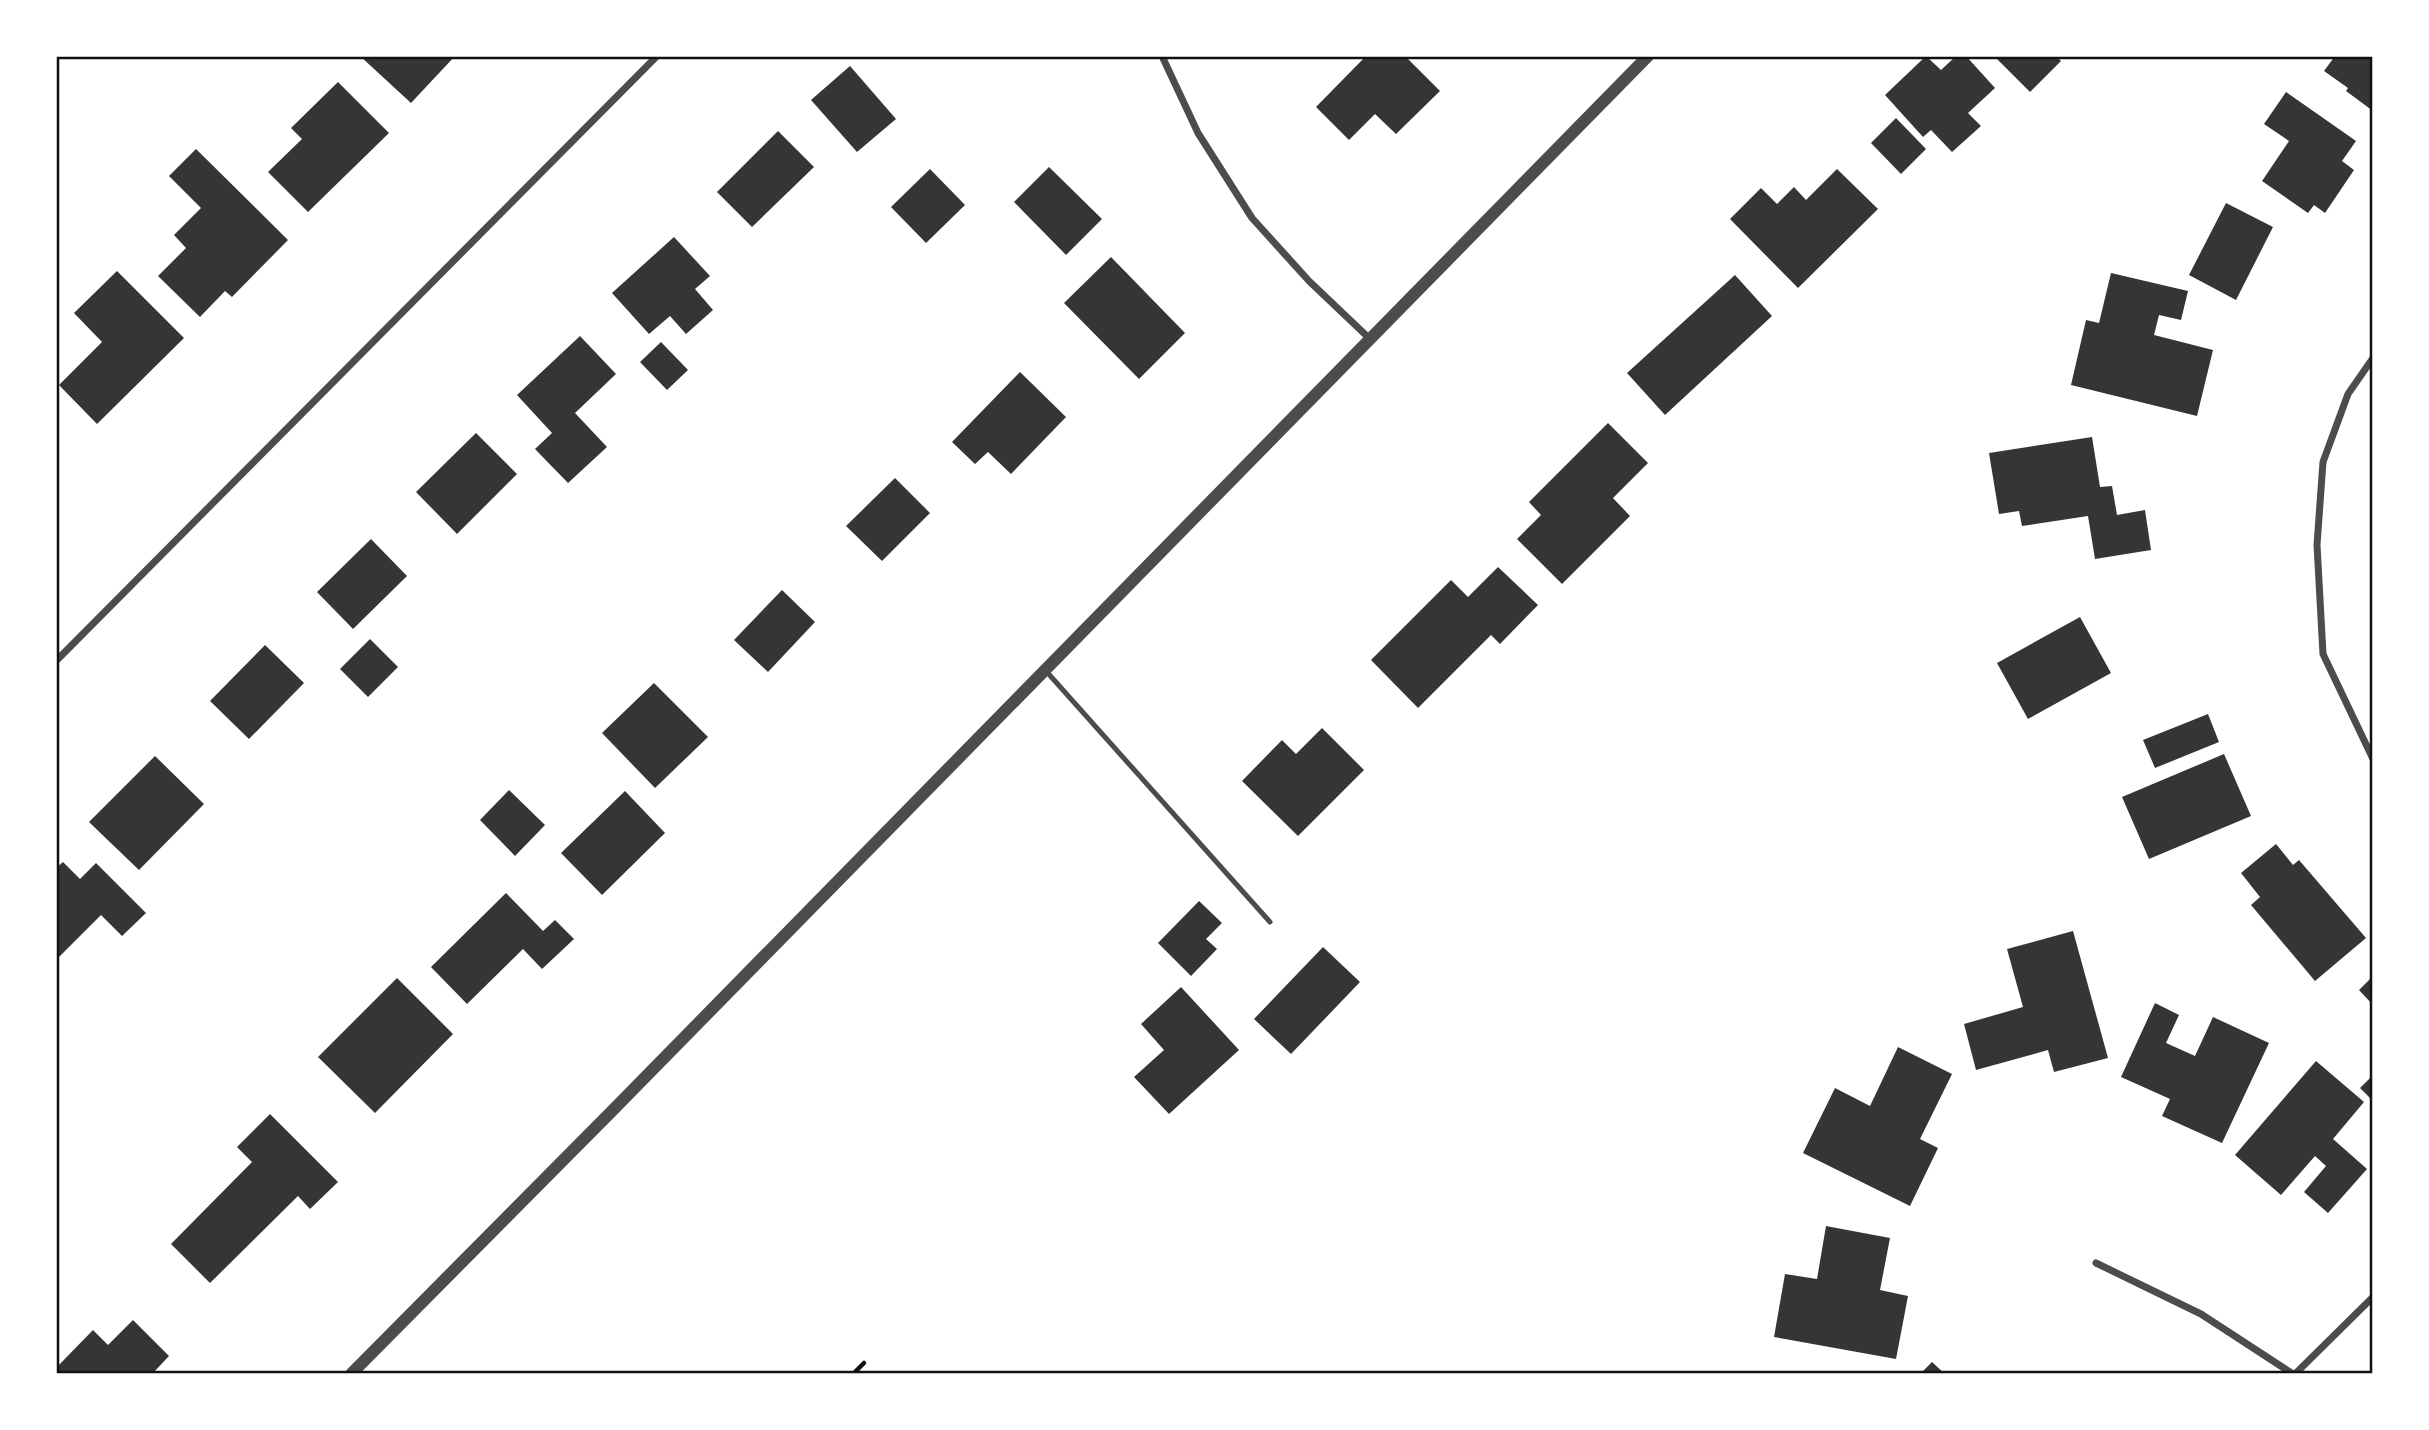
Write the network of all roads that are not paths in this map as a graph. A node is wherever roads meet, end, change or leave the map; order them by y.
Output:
1 (657, 56) edge
2 (1162, 56) edge
3 (1648, 56) edge
4 (1370, 339) junction
5 (2373, 358) edge
6 (56, 661) edge
7 (1045, 670) junction
8 (2373, 759) edge
9 (1270, 922) dead end
10 (2096, 1263) dead end
11 (2373, 1297) edge
12 (351, 1374) edge
13 (2294, 1374) edge

1 - 6 street
2 - 4 street
3 - 4 street
4 - 7 street
5 - 8 street
7 - 9 lane
7 - 12 street
10 - 13 street
11 - 13 street

